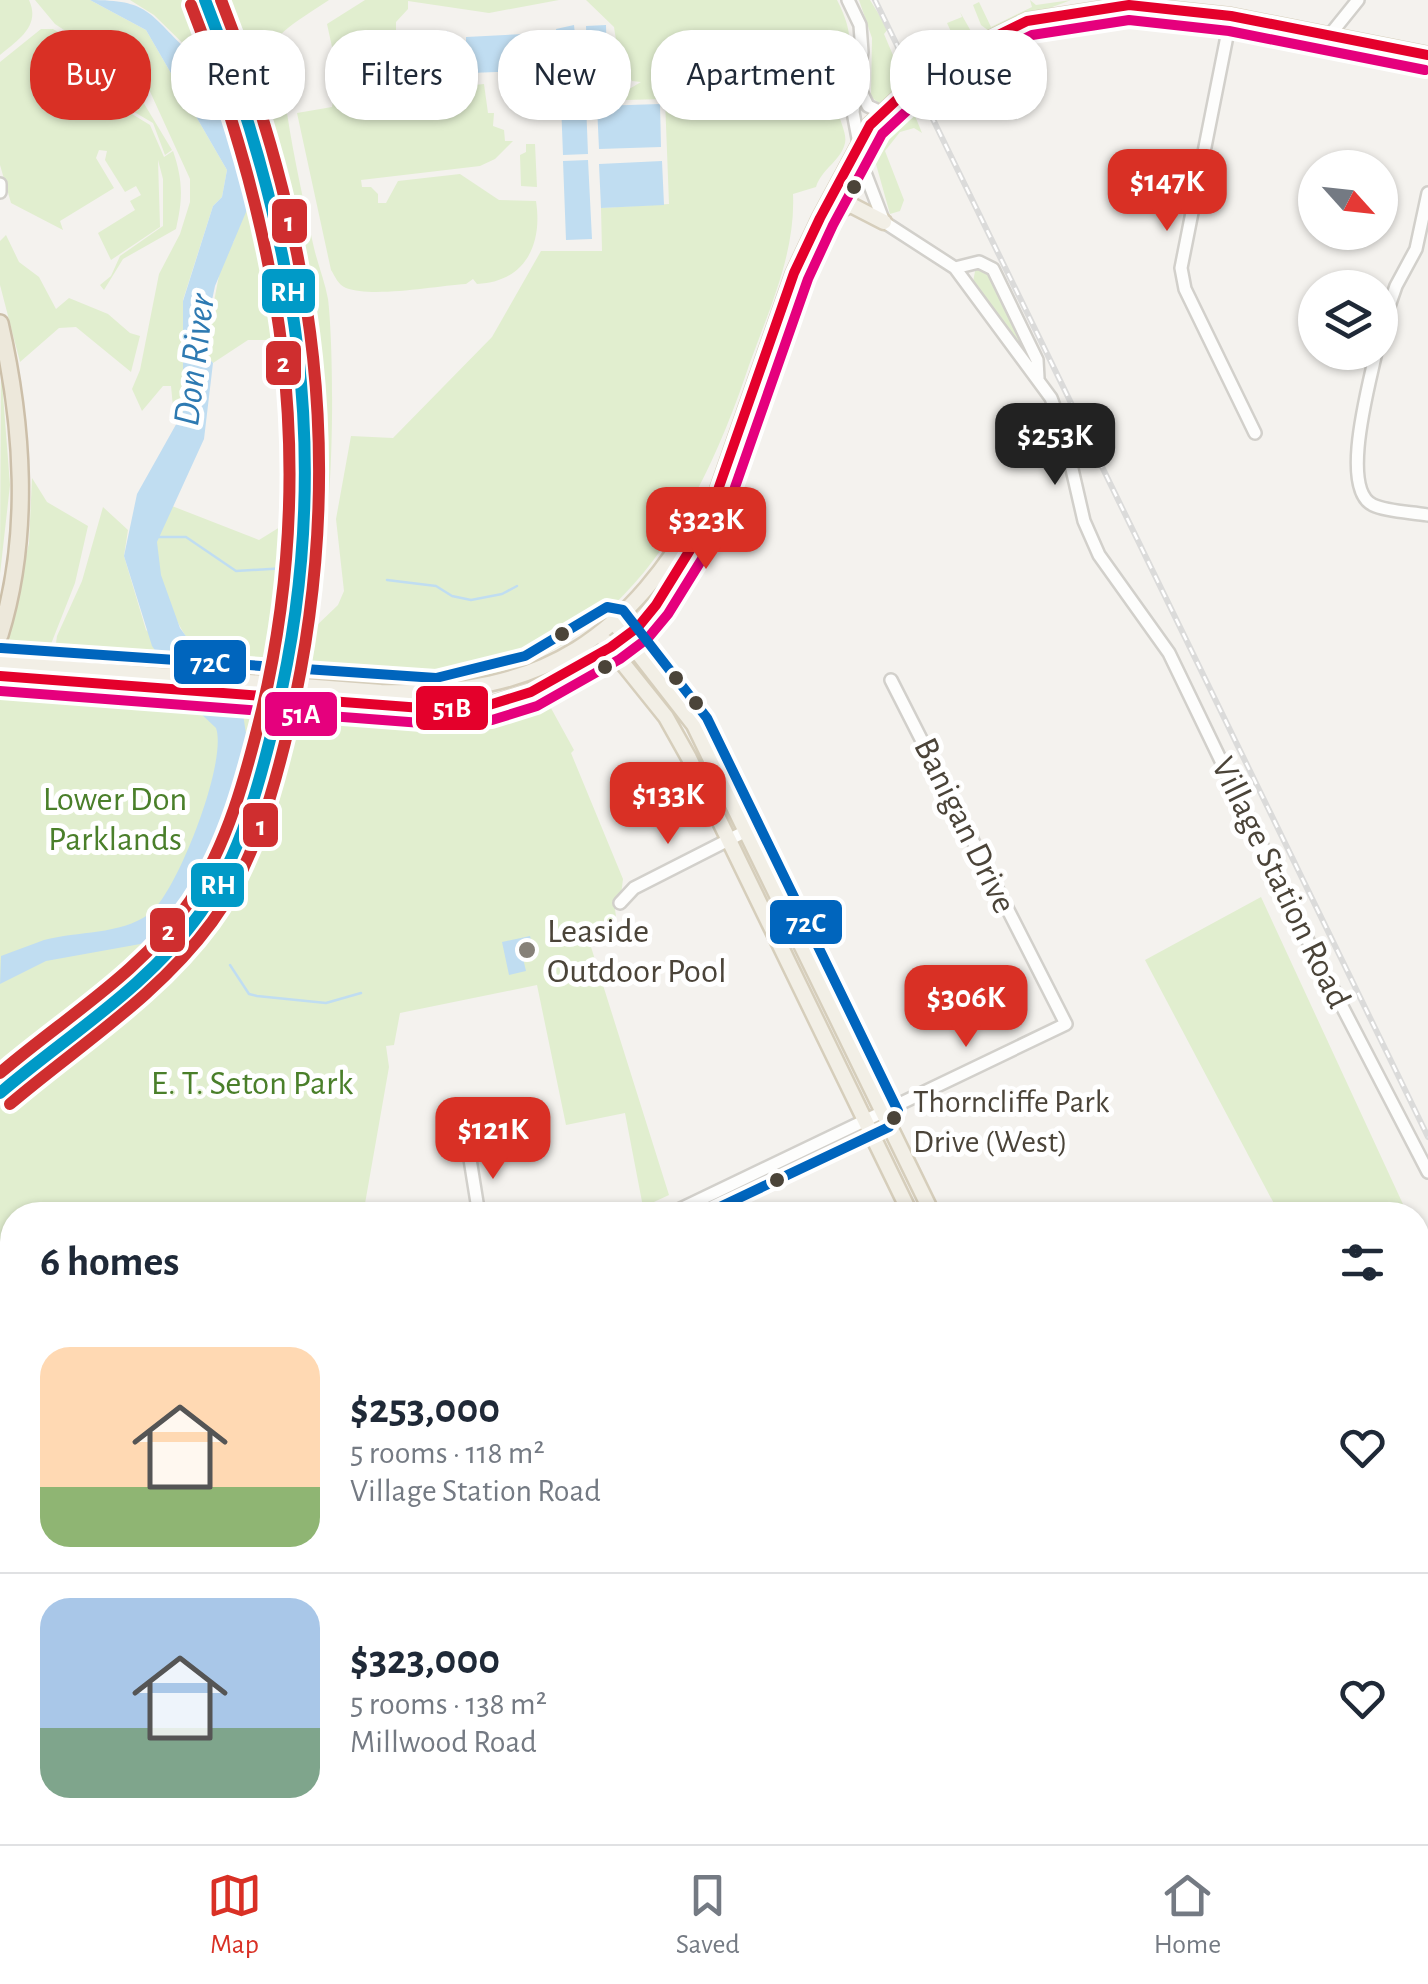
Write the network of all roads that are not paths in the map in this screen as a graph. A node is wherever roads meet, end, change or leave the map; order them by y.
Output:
1 (848, 0) edge
2 (1358, 0) edge
3 (1143, 2) edge
4 (1231, 16) junction
5 (1050, 19) junction
6 (860, 30) edge
7 (1328, 36) junction
8 (1428, 55) edge
9 (870, 107) edge
10 (881, 112) junction
11 (855, 120) edge
12 (860, 149) junction
13 (0, 184) edge
14 (0, 192) edge
15 (1428, 193) edge
16 (820, 218) junction
17 (884, 222) junction
18 (955, 268) junction
19 (1398, 282) edge
20 (0, 323) edge
21 (1372, 370) edge
22 (1038, 378) junction
23 (1256, 433) dead end
24 (724, 468) junction
25 (1428, 515) edge
26 (613, 621) junction
27 (597, 634) junction
28 (0, 635) edge
29 (627, 636) junction
30 (611, 647) junction
31 (0, 663) edge
32 (0, 676) edge
33 (891, 680) dead end
34 (381, 699) junction
35 (746, 831) junction
36 (728, 840) junction
37 (620, 903) dead end
38 (883, 1112) junction
39 (864, 1120) junction
40 (469, 1153) dead end
41 (1428, 1172) edge
42 (478, 1202) edge
43 (695, 1202) edge
44 (905, 1202) edge
45 (927, 1202) edge

1 - 6 street
2 - 7 street
3 - 4 main road
3 - 5 main road
4 - 7 main road
4 - 23 street
5 - 10 main road
5 - 12 main road
7 - 8 main road
9 - 10 street
10 - 12 main road
11 - 12 street
12 - 16 main road
12 - 17 street
13 - 14 street
15 - 19 street
16 - 17 main road
16 - 24 main road
17 - 18 street, Village Station Road
18 - 22 street, Village Station Road
18 - 22 street
20 - 28 highway
21 - 25 street
22 - 41 street, Village Station Road
24 - 26 main road
24 - 29 main road
26 - 27 main road
26 - 29 main road
27 - 30 main road
27 - 34 main road
29 - 30 main road
29 - 35 main road
30 - 34 main road
30 - 36 main road
31 - 34 main road
32 - 34 main road
33 - 38 street, Banigan Drive
35 - 36 street
35 - 38 main road
36 - 37 street
36 - 39 main road
38 - 39 street
38 - 45 main road
39 - 43 street
39 - 44 main road
40 - 42 street

